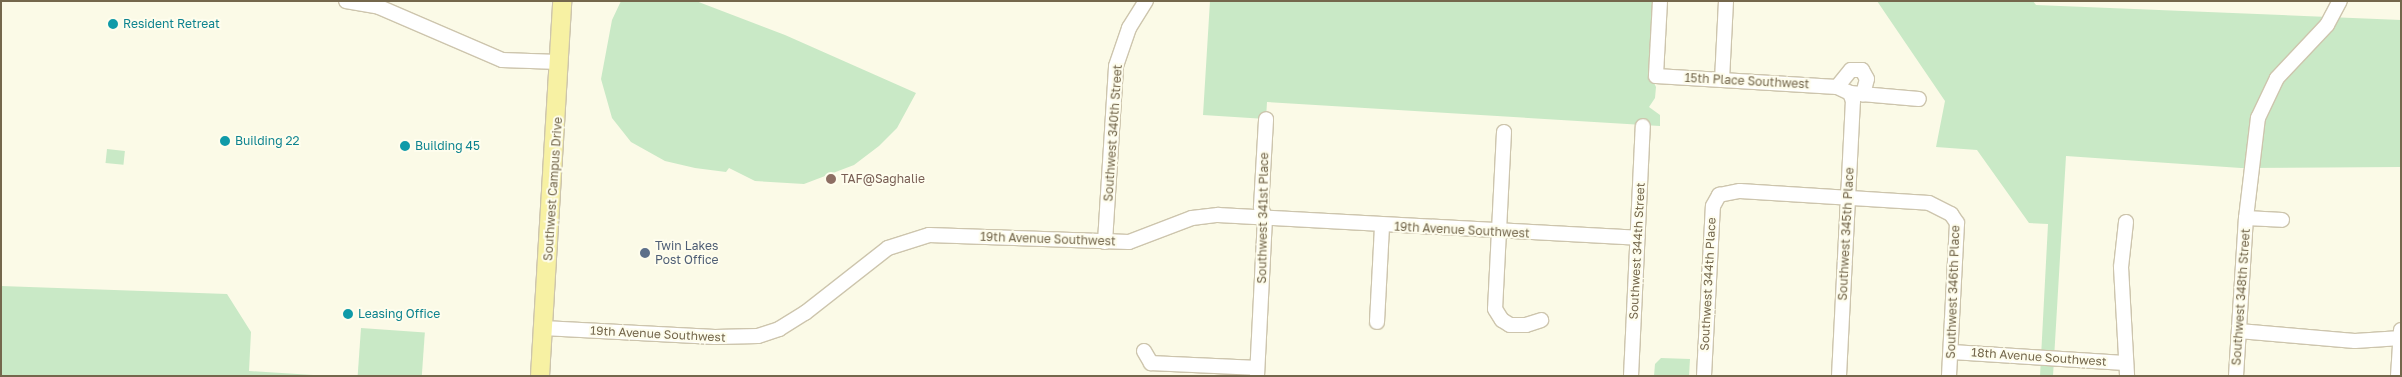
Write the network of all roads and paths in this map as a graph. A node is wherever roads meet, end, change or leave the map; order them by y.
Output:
1 (346, 1) edge
2 (562, 1) edge
3 (1146, 1) edge
4 (1660, 1) edge
5 (1726, 1) edge
6 (2340, 1) edge
7 (559, 62) junction
8 (1722, 80) junction
9 (1850, 91) junction
10 (1919, 99) dead end
11 (1266, 119) dead end
12 (1643, 126) dead end
13 (1504, 132) dead end
14 (1848, 197) junction
15 (1266, 217) junction
16 (2246, 218) junction
17 (2282, 220) dead end
18 (2126, 222) dead end
19 (1382, 226) junction
20 (1499, 231) junction
21 (1638, 238) junction
22 (1105, 242) junction
23 (1541, 320) dead end
24 (1377, 322) dead end
25 (543, 328) junction
26 (2401, 330) edge
27 (2239, 332) junction
28 (2400, 338) edge
29 (1144, 351) dead end
30 (1951, 352) junction
31 (2126, 369) edge
32 (1257, 372) edge
33 (540, 376) edge
34 (1631, 376) edge
35 (1704, 376) edge
36 (1838, 376) edge
37 (1949, 376) edge
38 (2236, 376) edge
39 (2398, 376) edge

1 - 7 street
2 - 7 main road, Southwest Campus Drive
3 - 22 street, Southwest 340th Street
4 - 8 street, 15th Place Southwest
5 - 8 street
6 - 16 street, Southwest 348th Street
7 - 25 main road, Southwest Campus Drive
8 - 9 street, 15th Place Southwest
9 - 10 street, 15th Place Southwest
9 - 14 street, Southwest 345th Place
11 - 15 street, Southwest 341st Place
12 - 21 street, Southwest 344th Street
13 - 20 street
14 - 30 street, Southwest 346th Place
14 - 35 street, Southwest 344th Place
14 - 36 street, Southwest 345th Place
15 - 19 street, 19th Avenue Southwest
15 - 22 street, 19th Avenue Southwest
15 - 32 street, Southwest 341st Place
16 - 17 street
16 - 27 street, Southwest 348th Street
18 - 31 street
19 - 20 street, 19th Avenue Southwest
19 - 24 street
20 - 21 street, 19th Avenue Southwest
20 - 23 street
21 - 34 street, Southwest 344th Street
22 - 25 street, 19th Avenue Southwest
25 - 33 main road, Southwest Campus Drive
26 - 28 street
27 - 28 street
27 - 38 street, Southwest 348th Street
28 - 39 street
29 - 32 street
30 - 31 street, 18th Avenue Southwest
30 - 37 street, Southwest 346th Place

